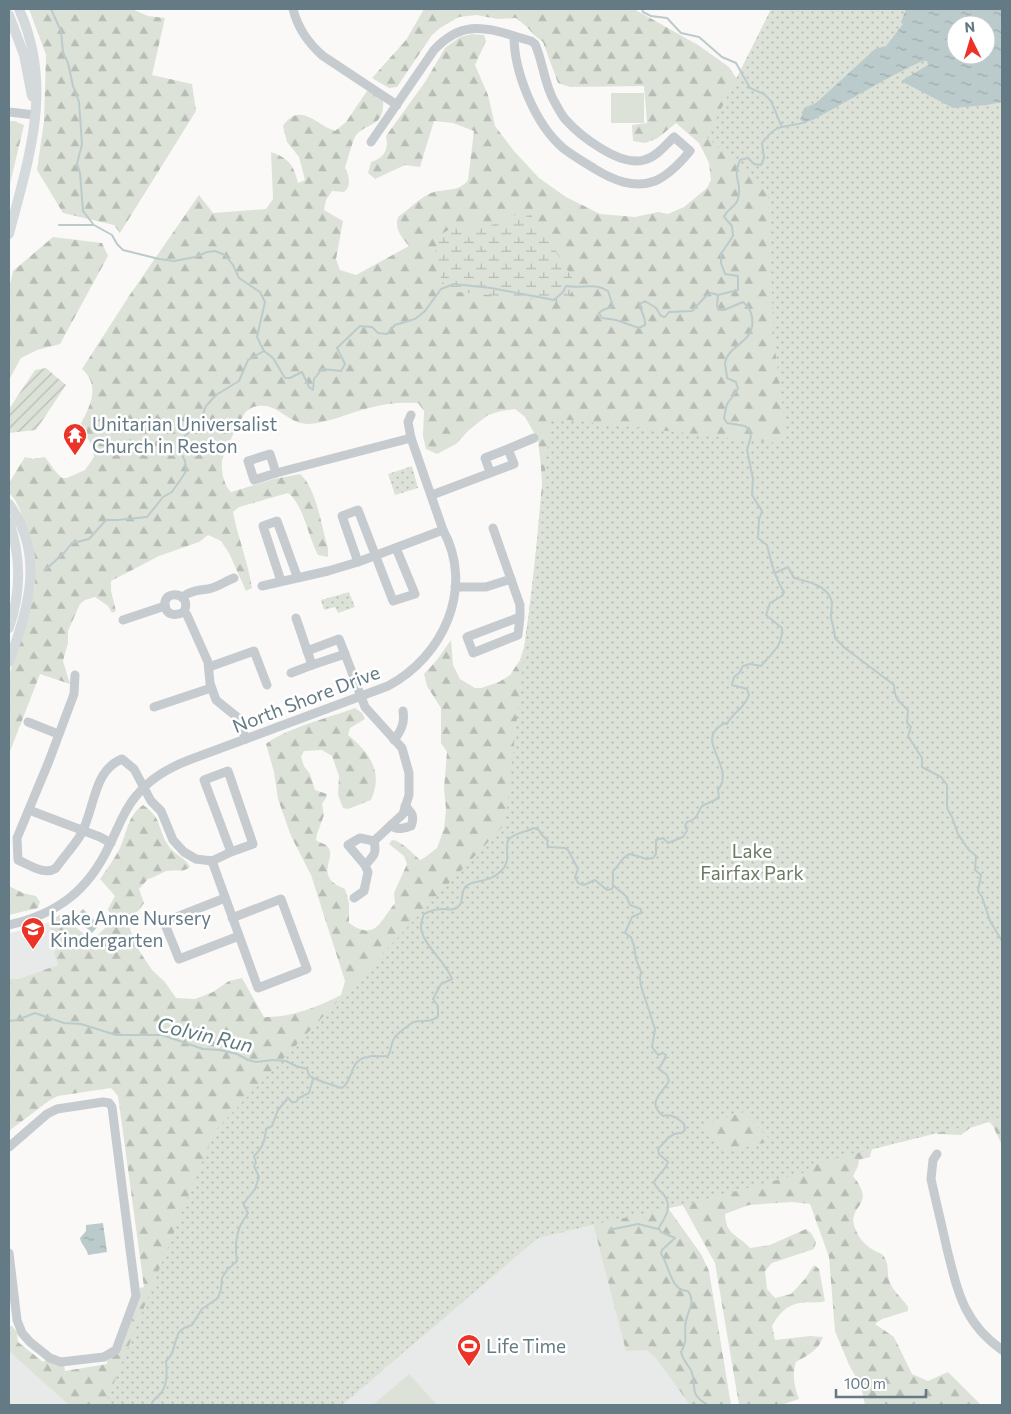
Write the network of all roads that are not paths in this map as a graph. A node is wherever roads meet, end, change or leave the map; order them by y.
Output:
1 (19, 9) edge
2 (293, 9) edge
3 (9, 14) edge
4 (514, 36) junction
5 (397, 104) junction
6 (9, 112) edge
7 (35, 115) junction
8 (371, 142) dead end
9 (9, 234) edge
10 (411, 415) dead end
11 (411, 438) junction
12 (534, 438) dead end
13 (508, 449) junction
14 (490, 472) junction
15 (276, 473) dead end
16 (432, 495) junction
17 (9, 504) edge
18 (9, 521) edge
19 (493, 528) dead end
20 (443, 530) junction
21 (396, 548) junction
22 (374, 555) junction
23 (358, 562) junction
24 (297, 576) junction
25 (234, 578) dead end
26 (511, 579) junction
27 (281, 581) junction
28 (262, 586) dead end
29 (455, 587) junction
30 (182, 597) junction
31 (165, 606) junction
32 (184, 612) junction
33 (520, 617) junction
34 (296, 618) dead end
35 (123, 620) dead end
36 (9, 628) edge
37 (307, 651) junction
38 (345, 654) junction
39 (9, 662) edge
40 (312, 665) junction
41 (209, 667) junction
42 (291, 673) dead end
43 (75, 674) dead end
44 (267, 685) dead end
45 (211, 688) junction
46 (362, 696) junction
47 (154, 707) dead end
48 (403, 712) dead end
49 (28, 722) dead end
50 (58, 734) junction
51 (246, 739) junction
52 (394, 740) junction
53 (143, 787) junction
54 (405, 806) junction
55 (29, 810) junction
56 (391, 825) junction
57 (82, 830) junction
58 (374, 841) junction
59 (111, 843) junction
60 (231, 852) junction
61 (212, 860) junction
62 (366, 865) junction
63 (225, 898) junction
64 (354, 898) dead end
65 (232, 918) junction
66 (9, 924) edge
67 (239, 936) junction
68 (9, 1147) edge
69 (937, 1154) dead end
70 (9, 1253) edge
71 (1002, 1350) edge

1 - 7 main road
2 - 5 street
3 - 7 main road
4 - 4 street
4 - 5 street
5 - 8 street
6 - 7 street
7 - 9 main road
10 - 11 street, North Shore Drive
11 - 15 street
11 - 16 street, North Shore Drive
12 - 13 street
13 - 14 street
13 - 14 street
14 - 16 street
16 - 20 street, North Shore Drive
17 - 39 main road
18 - 36 main road
19 - 26 street
20 - 21 street
20 - 29 street, North Shore Drive
21 - 22 street
21 - 22 street
22 - 23 street
22 - 23 street
23 - 24 street
24 - 27 street
24 - 27 street
25 - 30 street
26 - 29 street
26 - 33 street
27 - 28 street
29 - 46 street, North Shore Drive
30 - 31 street
30 - 32 street
31 - 32 street
31 - 35 street
32 - 41 street
33 - 33 street
34 - 37 street
37 - 38 street
37 - 40 street
38 - 40 street
38 - 46 street
40 - 42 street
41 - 44 street
41 - 45 street
43 - 50 street
45 - 47 street
45 - 51 street
46 - 51 street, North Shore Drive
46 - 52 street
48 - 52 street
49 - 50 street
50 - 55 street
51 - 53 street, North Shore Drive
52 - 54 street
53 - 57 street
53 - 59 street, North Shore Drive
53 - 61 street
54 - 56 street
54 - 56 street
55 - 57 street
55 - 57 street
56 - 58 street
57 - 59 street
58 - 62 street
58 - 62 street
59 - 66 street, North Shore Drive
60 - 60 street
60 - 61 street
61 - 63 street
62 - 64 street
63 - 65 street
63 - 67 street
65 - 67 street
65 - 67 street
68 - 70 street
69 - 71 street

